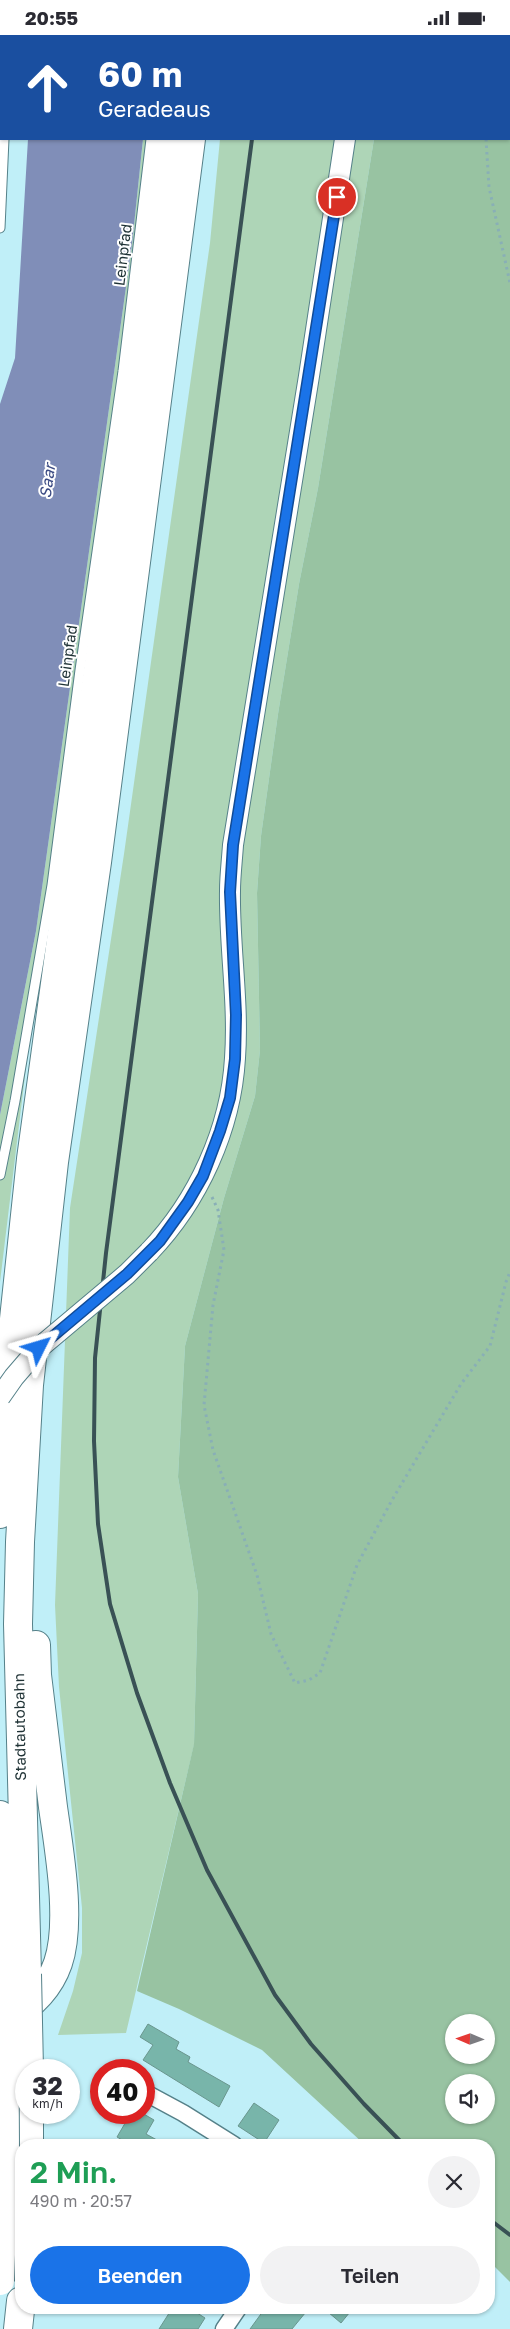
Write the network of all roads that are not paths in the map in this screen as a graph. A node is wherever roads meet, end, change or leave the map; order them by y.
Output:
1 (4, 140) edge
2 (151, 140) edge
3 (168, 140) edge
4 (191, 140) edge
5 (345, 140) edge
6 (0, 228) edge
7 (0, 1175) edge
8 (30, 1273) junction
9 (0, 1397) edge
10 (2, 1437) edge
11 (26, 1442) junction
12 (0, 1514) edge
13 (0, 1815) edge
14 (15, 1975) junction
15 (0, 2022) edge
16 (27, 2059) edge
17 (155, 2098) edge
18 (29, 2124) edge
19 (29, 2139) edge
20 (224, 2139) edge
21 (0, 2281) edge
22 (20, 2314) edge
23 (234, 2314) edge
24 (18, 2329) edge
25 (224, 2329) edge

1 - 6 lane
2 - 7 lane, Leinpfad
3 - 8 highway
4 - 8 highway
5 - 9 street, bridge
8 - 10 highway
8 - 11 highway, Stadtautobahn
10 - 12 highway
11 - 14 highway, Stadtautobahn
11 - 15 highway
13 - 14 highway
14 - 16 highway, Stadtautobahn, bridge
14 - 21 highway, bridge
17 - 20 street
18 - 19 highway
22 - 24 highway
23 - 25 street

